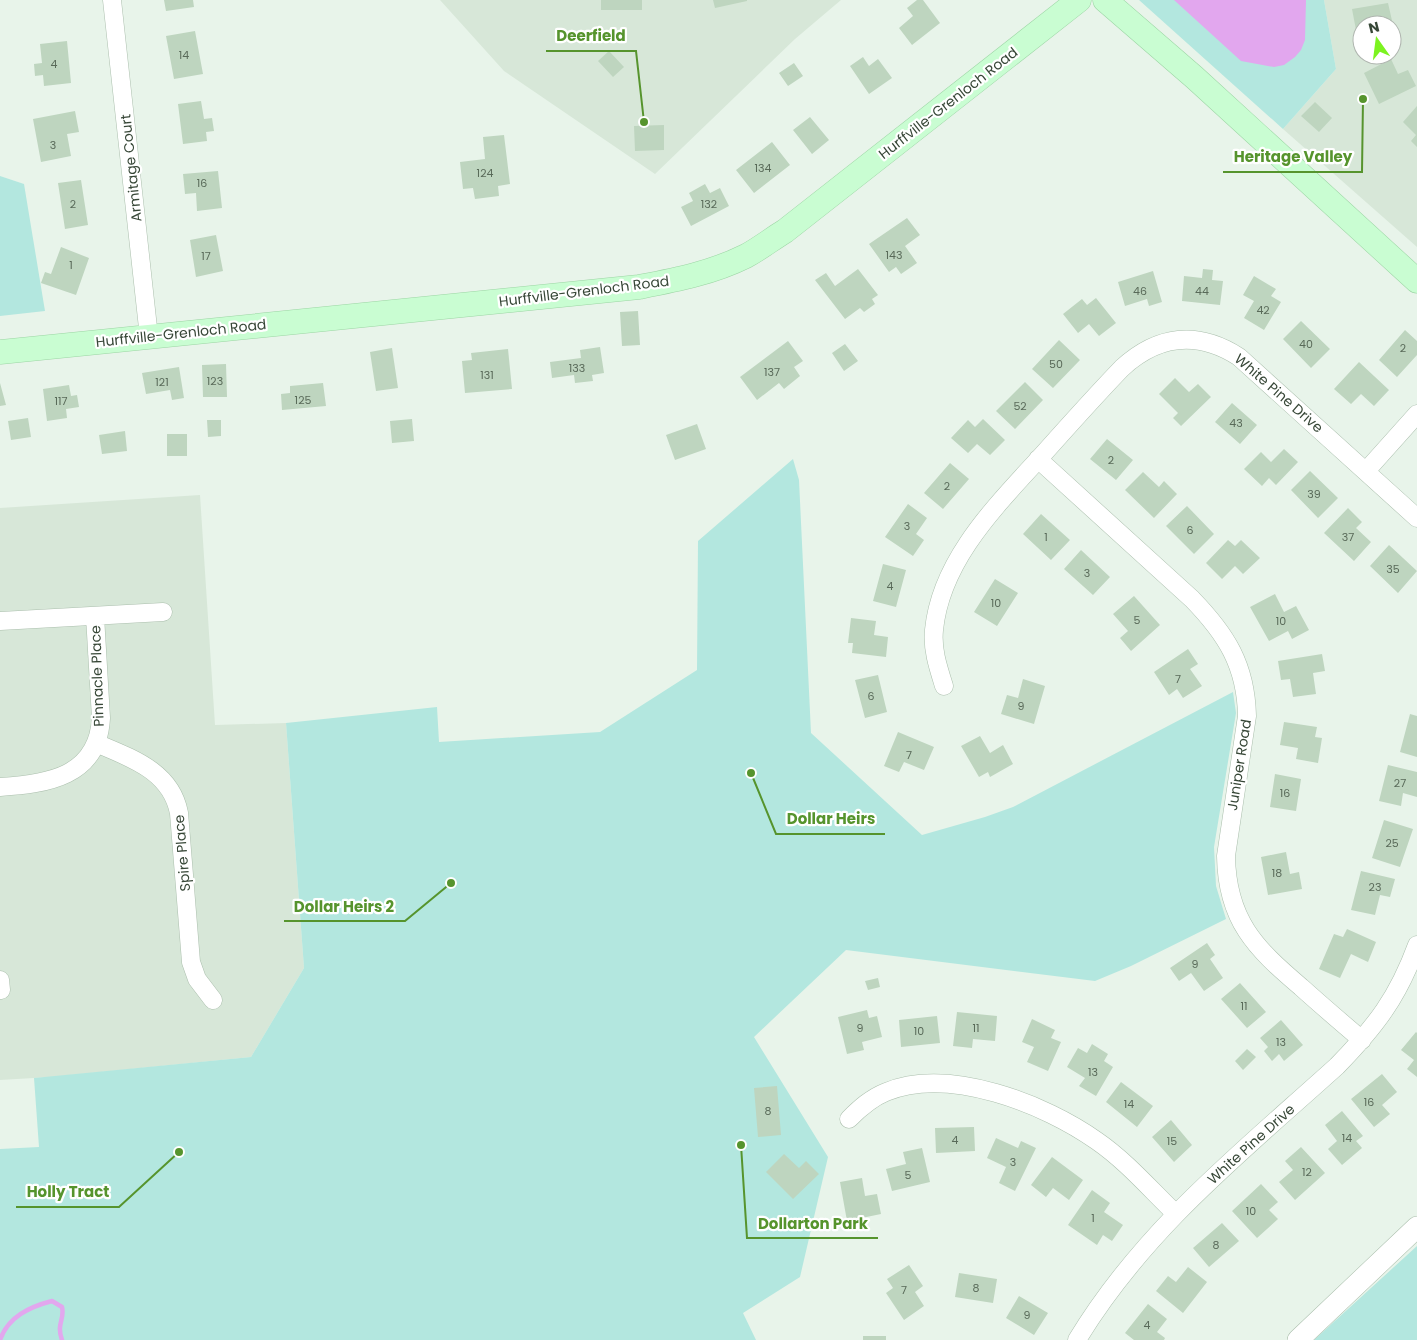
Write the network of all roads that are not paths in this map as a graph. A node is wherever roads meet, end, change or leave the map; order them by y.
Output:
1 (112, 0) edge
2 (1079, 0) edge
3 (1105, 0) edge
4 (1417, 281) edge
5 (149, 337) junction
6 (0, 352) edge
7 (1417, 414) edge
8 (1038, 459) junction
9 (1366, 471) junction
10 (1417, 518) edge
11 (163, 612) dead end
12 (95, 616) junction
13 (0, 621) edge
14 (944, 686) dead end
15 (96, 743) junction
16 (0, 787) edge
17 (1417, 944) edge
18 (0, 980) edge
19 (1, 990) edge
20 (213, 1000) dead end
21 (1362, 1040) junction
22 (849, 1119) dead end
23 (1175, 1213) junction
24 (1417, 1227) edge
25 (1077, 1340) edge
26 (1298, 1340) edge

1 - 5 street, Armitage Court
2 - 5 main road, Hurffville-Grenloch Road
3 - 4 main road
5 - 6 main road, Hurffville-Grenloch Road
7 - 9 street
8 - 9 street, White Pine Drive
8 - 14 street, White Pine Drive
8 - 21 street, Juniper Road
9 - 10 street, White Pine Drive
11 - 12 street
12 - 13 street
12 - 15 street, Pinnacle Place
15 - 16 street, Pinnacle Place
15 - 20 street, Spire Place
17 - 21 street, White Pine Drive
18 - 19 street
21 - 23 street, White Pine Drive
22 - 23 street
23 - 25 street, White Pine Drive
24 - 26 street

